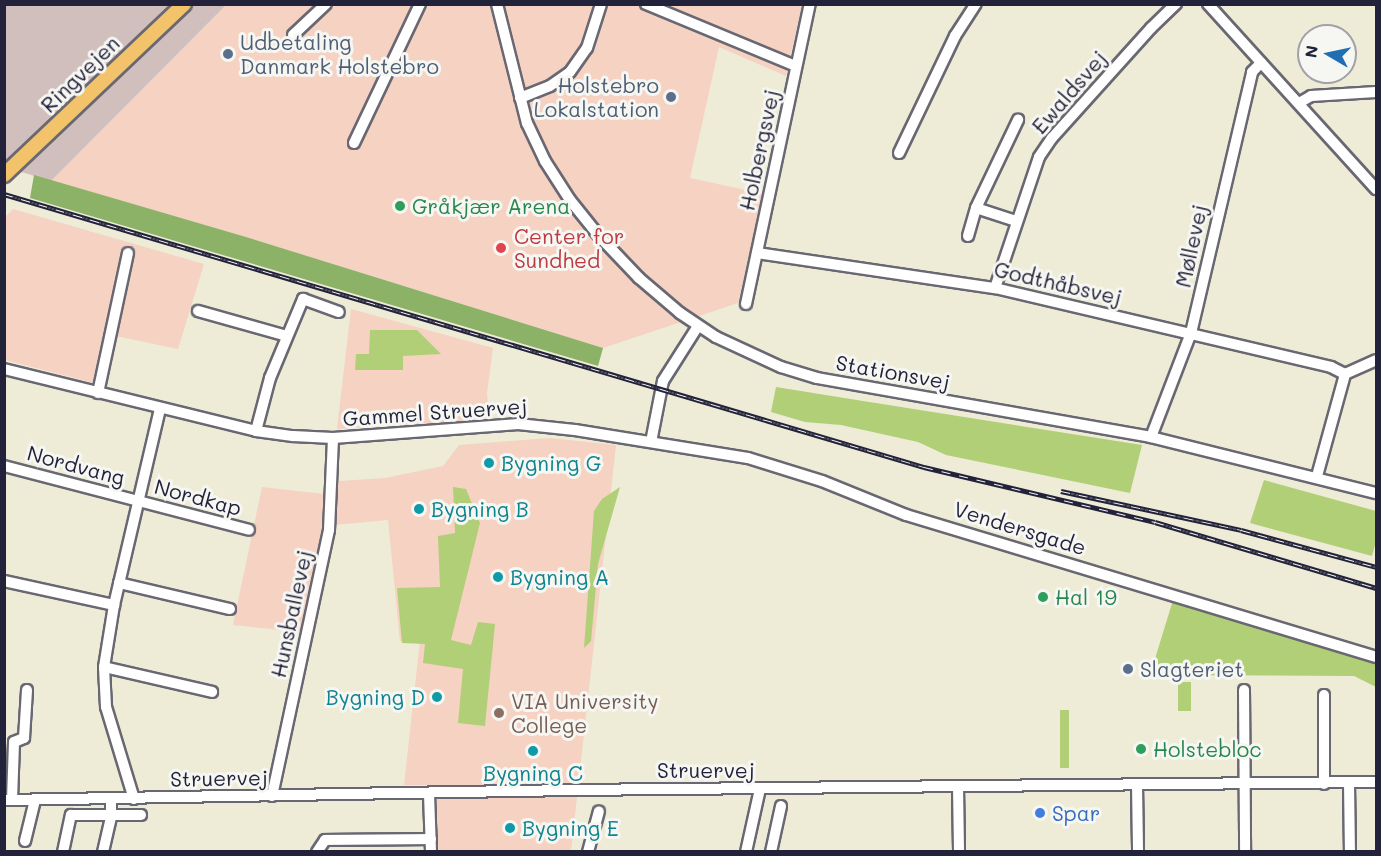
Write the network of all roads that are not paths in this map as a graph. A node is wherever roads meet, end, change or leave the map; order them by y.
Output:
1 (326, 4) edge
2 (420, 4) edge
3 (497, 4) edge
4 (601, 4) edge
5 (646, 4) edge
6 (810, 4) edge
7 (976, 4) edge
8 (1176, 4) edge
9 (184, 5) edge
10 (1213, 6) edge
11 (293, 35) dead end
12 (1261, 63) junction
13 (796, 66) junction
14 (1377, 92) edge
15 (520, 98) junction
16 (1299, 103) junction
17 (1018, 120) dead end
18 (354, 143) dead end
19 (899, 153) dead end
20 (8, 171) edge
21 (1377, 189) edge
22 (976, 208) junction
23 (1016, 221) junction
24 (968, 236) dead end
25 (128, 253) dead end
26 (757, 253) junction
27 (995, 288) junction
28 (746, 304) dead end
29 (198, 311) dead end
30 (339, 312) dead end
31 (699, 326) junction
32 (1191, 333) junction
33 (287, 336) junction
34 (1377, 360) edge
35 (6, 369) edge
36 (1345, 374) junction
37 (98, 393) junction
38 (160, 409) junction
39 (256, 431) junction
40 (1150, 437) junction
41 (333, 438) junction
42 (651, 442) junction
43 (4, 466) edge
44 (1317, 476) junction
45 (1377, 493) edge
46 (138, 501) junction
47 (249, 530) dead end
48 (4, 580) edge
49 (119, 583) junction
50 (114, 605) junction
51 (230, 609) dead end
52 (1377, 657) edge
53 (104, 667) junction
54 (27, 690) dead end
55 (1244, 690) dead end
56 (212, 692) dead end
57 (1324, 695) dead end
58 (1377, 782) edge
59 (1348, 783) junction
60 (1137, 784) junction
61 (1244, 784) junction
62 (1324, 784) junction
63 (958, 788) junction
64 (760, 789) junction
65 (429, 794) junction
66 (272, 796) junction
67 (111, 799) junction
68 (134, 799) junction
69 (8, 800) edge
70 (35, 800) junction
71 (781, 806) dead end
72 (599, 811) dead end
73 (111, 816) junction
74 (141, 816) dead end
75 (430, 839) junction
76 (25, 841) dead end
77 (63, 852) edge
78 (103, 852) edge
79 (316, 852) edge
80 (431, 852) edge
81 (588, 852) edge
82 (746, 852) edge
83 (771, 852) edge
84 (959, 852) edge
85 (1138, 852) edge
86 (1245, 852) edge
87 (1350, 852) edge

1 - 11 street
2 - 18 street
3 - 15 street, Stationsvej
4 - 15 street
5 - 13 street
6 - 13 street, Holbergsvej
7 - 19 street
8 - 23 street, Ewaldsvej
9 - 20 main road, Ringvejen
10 - 12 street
12 - 16 street
12 - 32 street, Møllevej
13 - 26 street, Holbergsvej
14 - 16 street
15 - 31 street, Stationsvej
16 - 21 street
17 - 22 street, Ewaldsvej
22 - 23 street
22 - 24 street, Ewaldsvej
23 - 27 street, Ewaldsvej
25 - 37 street
26 - 27 street, Godthåbsvej
26 - 28 street, Holbergsvej
27 - 32 street, Godthåbsvej
29 - 33 street
30 - 33 street
31 - 40 street, Stationsvej
31 - 42 street
32 - 36 street, Godthåbsvej
32 - 40 street, Møllevej
33 - 39 street
34 - 36 street
35 - 37 street, Gammel Struervej
36 - 44 street
37 - 38 street, Gammel Struervej
38 - 39 street, Gammel Struervej
38 - 46 street, Nordkap
39 - 41 street, Gammel Struervej
40 - 44 street, Stationsvej
41 - 42 street, Gammel Struervej
41 - 66 street, Hunsballevej
42 - 52 street, Vendersgade
43 - 46 street, Nordvang
44 - 45 street, Stationsvej
46 - 47 street, Nordkap
46 - 49 street, Nordkap
48 - 50 street
49 - 50 street, Nordkap
49 - 51 street
50 - 53 street, Nordkap
53 - 56 street
53 - 68 street, Nordkap
54 - 69 street, Struervej
55 - 61 street
57 - 62 street
58 - 59 street, Struervej
59 - 62 street, Struervej
59 - 87 street
60 - 61 street, Struervej
60 - 63 street, Struervej
60 - 85 street
61 - 62 street, Struervej
61 - 86 street
63 - 64 street, Struervej
63 - 84 street
64 - 65 street, Struervej
64 - 82 street
65 - 66 street, Struervej
65 - 75 street
66 - 68 street, Struervej
67 - 68 street, Struervej
67 - 70 street, Struervej
67 - 73 street
69 - 70 street, Struervej
70 - 76 street
71 - 83 street
72 - 81 street
73 - 74 street
73 - 77 street
73 - 78 street
75 - 79 street
75 - 80 street

